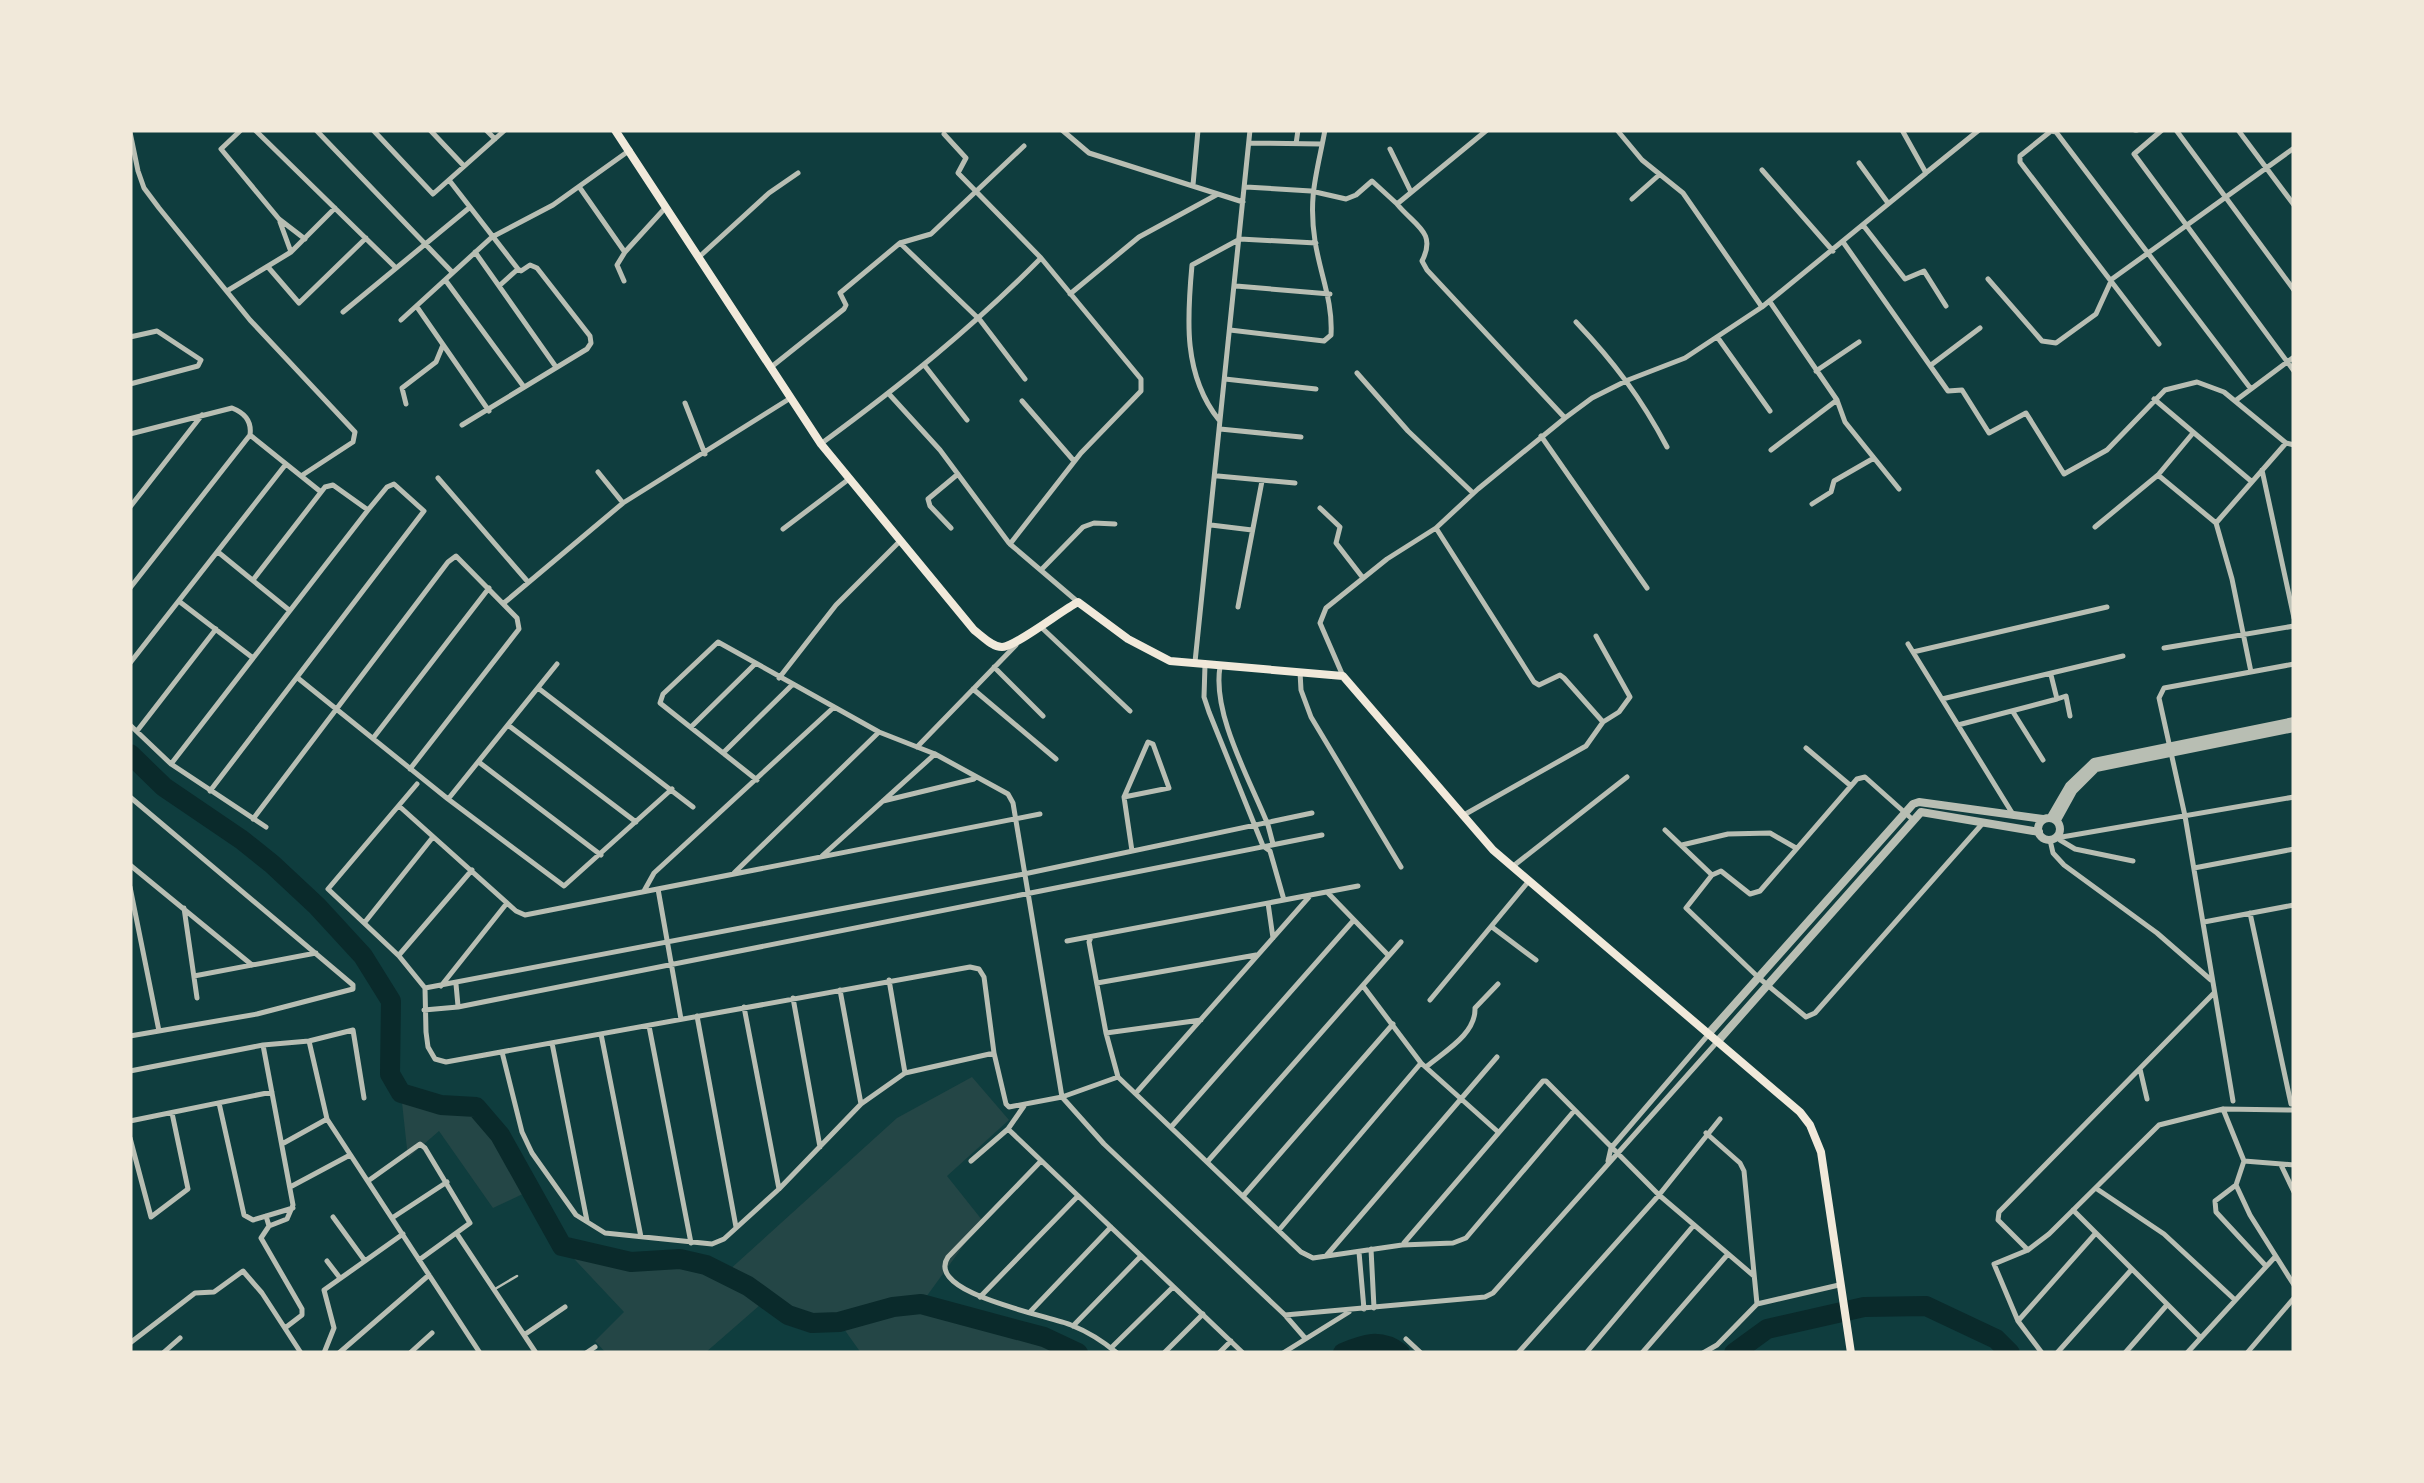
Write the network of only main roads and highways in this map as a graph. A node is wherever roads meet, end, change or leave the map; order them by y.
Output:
1 (621, 132) edge
2 (1851, 1353) edge

1 - 2 main road

